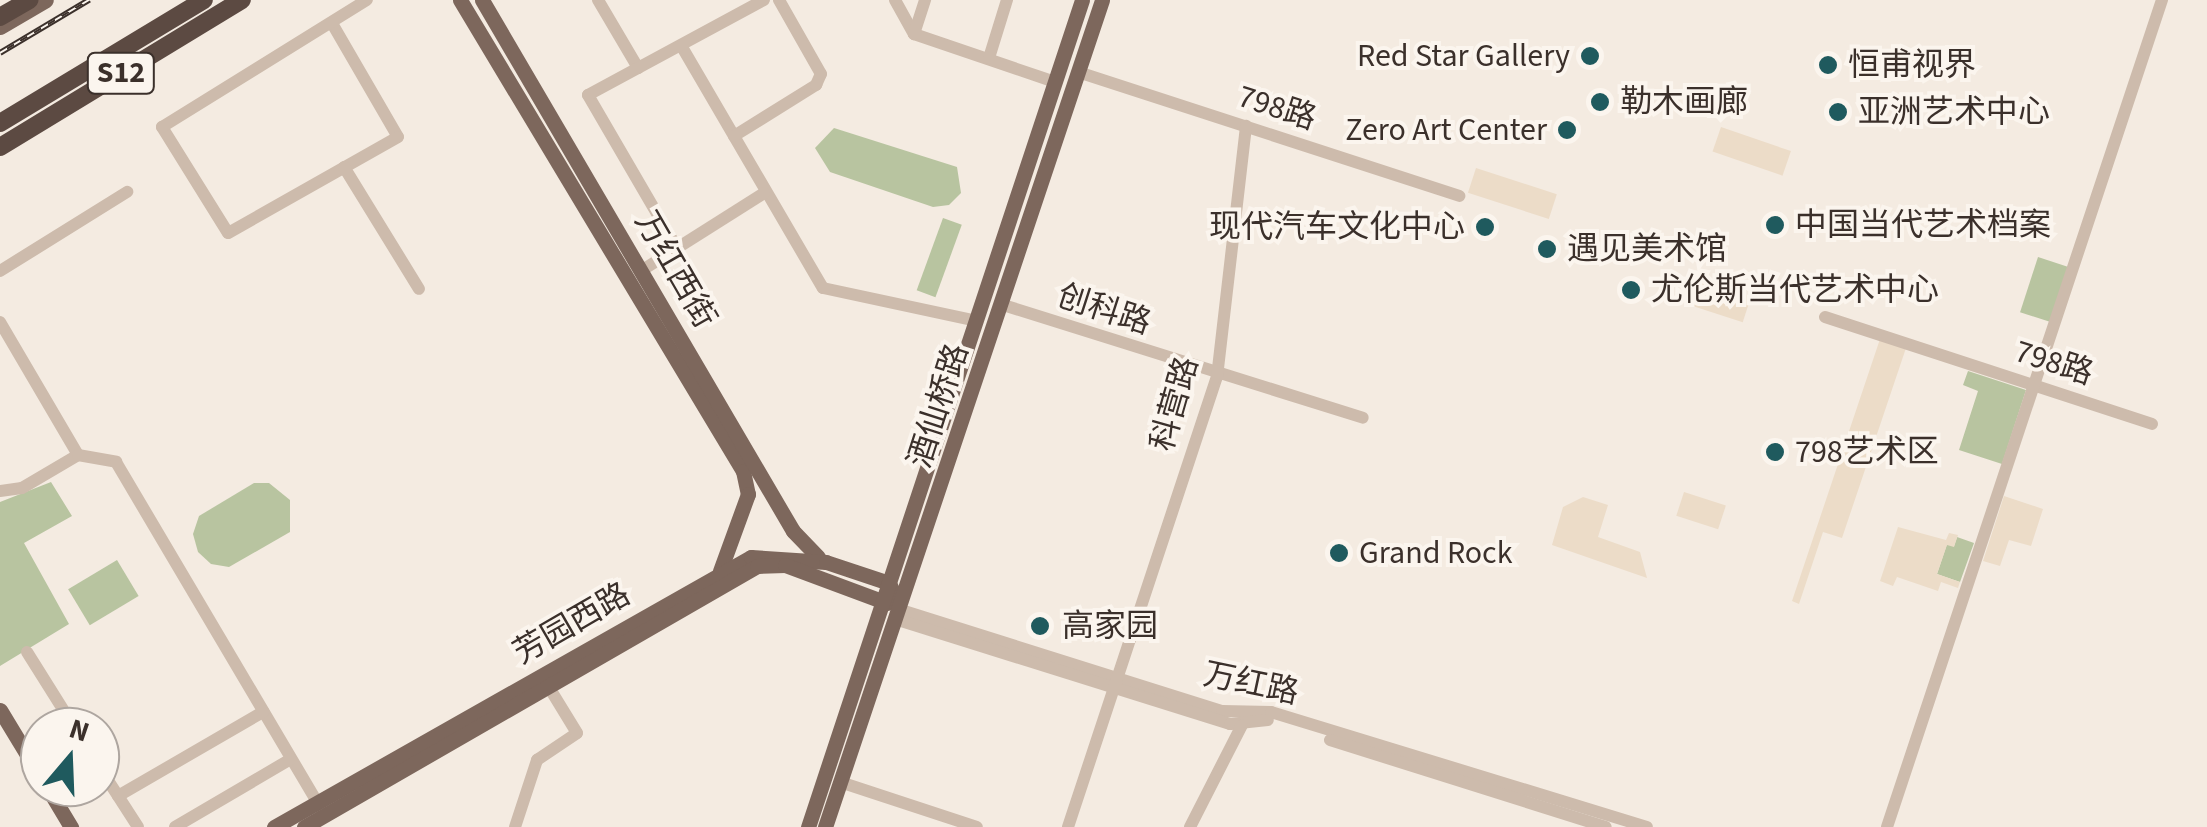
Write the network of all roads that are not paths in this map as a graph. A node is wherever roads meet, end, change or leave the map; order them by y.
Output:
1 (29, 0) edge
2 (46, 0) edge
3 (204, 0) edge
4 (242, 0) edge
5 (368, 0) edge
6 (460, 0) edge
7 (482, 0) edge
8 (598, 0) edge
9 (764, 0) edge
10 (779, 0) edge
11 (895, 0) edge
12 (925, 0) edge
13 (1007, 0) edge
14 (1082, 0) edge
15 (1102, 0) edge
16 (2162, 0) edge
17 (0, 17) edge
18 (332, 25) junction
19 (0, 27) edge
20 (914, 34) junction
21 (682, 47) junction
22 (989, 58) junction
23 (638, 68) junction
24 (1078, 72) junction
25 (1055, 82) junction
26 (0, 122) edge
27 (1246, 126) junction
28 (734, 136) junction
29 (0, 147) edge
30 (344, 167) junction
31 (127, 192) dead end
32 (764, 193) junction
33 (1459, 196) dead end
34 (677, 248) junction
35 (644, 268) junction
36 (0, 271) edge
37 (419, 289) dead end
38 (1000, 304) junction
39 (1825, 317) dead end
40 (976, 321) junction
41 (1, 327) edge
42 (1216, 376) junction
43 (2036, 386) junction
44 (1363, 418) dead end
45 (2152, 424) dead end
46 (78, 455) junction
47 (0, 490) edge
48 (826, 562) junction
49 (720, 571) junction
50 (886, 590) junction
51 (899, 614) junction
52 (27, 652) dead end
53 (1114, 680) junction
54 (547, 684) junction
55 (61, 707) edge
56 (0, 710) edge
57 (264, 712) junction
58 (1242, 725) junction
59 (20, 743) edge
60 (290, 759) junction
61 (840, 782) junction
62 (120, 795) edge
63 (120, 799) edge
64 (321, 807) junction
65 (1580, 823) edge
66 (138, 827) edge
67 (175, 827) edge
68 (274, 827) edge
69 (304, 827) edge
70 (516, 827) edge
71 (808, 827) edge
72 (824, 827) edge
73 (977, 827) edge
74 (1068, 827) edge
75 (1190, 827) edge
76 (1606, 827) edge
77 (1646, 827) edge
78 (1887, 827) edge

1 - 17 highway
2 - 19 main road
3 - 26 highway, S12
4 - 29 highway, S12
5 - 18 street
6 - 49 main road, 万红西街
7 - 35 main road, 万红西街
8 - 23 street
9 - 21 street
10 - 28 street
11 - 20 street
12 - 20 street
13 - 22 street
14 - 25 main road, 酒仙桥路
15 - 24 main road, 酒仙桥路
16 - 43 street
18 - 30 street
18 - 30 street
20 - 22 street
21 - 23 street
21 - 28 street
22 - 25 street
23 - 34 street
24 - 27 street, 798路
24 - 38 main road, 酒仙桥路
25 - 40 main road, 酒仙桥路
27 - 33 street, 798路
27 - 42 street, 科营路
28 - 32 street
30 - 37 street
31 - 36 street
32 - 34 street
32 - 40 street
34 - 35 street
35 - 48 main road, 万红西街
38 - 42 street, 创科路
38 - 51 main road, 酒仙桥路
39 - 43 street, 798路
40 - 50 main road, 酒仙桥路
41 - 46 street
42 - 44 street, 创科路
42 - 53 street, 科营路
43 - 45 street, 798路
43 - 78 street
46 - 47 street
46 - 57 street
48 - 49 main road, 芳园西路
48 - 50 main road, 芳园西路
49 - 64 main road, 芳园西路
50 - 51 main road
50 - 54 main road, 芳园西路
50 - 71 main road, 酒仙桥路
51 - 53 street, 万红路
51 - 61 main road, 酒仙桥路
52 - 55 street
53 - 58 street, 万红路
53 - 74 street, 科营路
53 - 77 street, 万红路
54 - 64 main road, 芳园西路
54 - 70 street
56 - 59 main road
57 - 60 street
57 - 62 street
58 - 65 street, 万红路
58 - 75 street
60 - 64 street
60 - 67 street
61 - 72 main road, 酒仙桥路
61 - 73 street
63 - 66 street
64 - 68 main road, 芳园西路
64 - 69 main road, 芳园西路
65 - 76 street, 万红路

